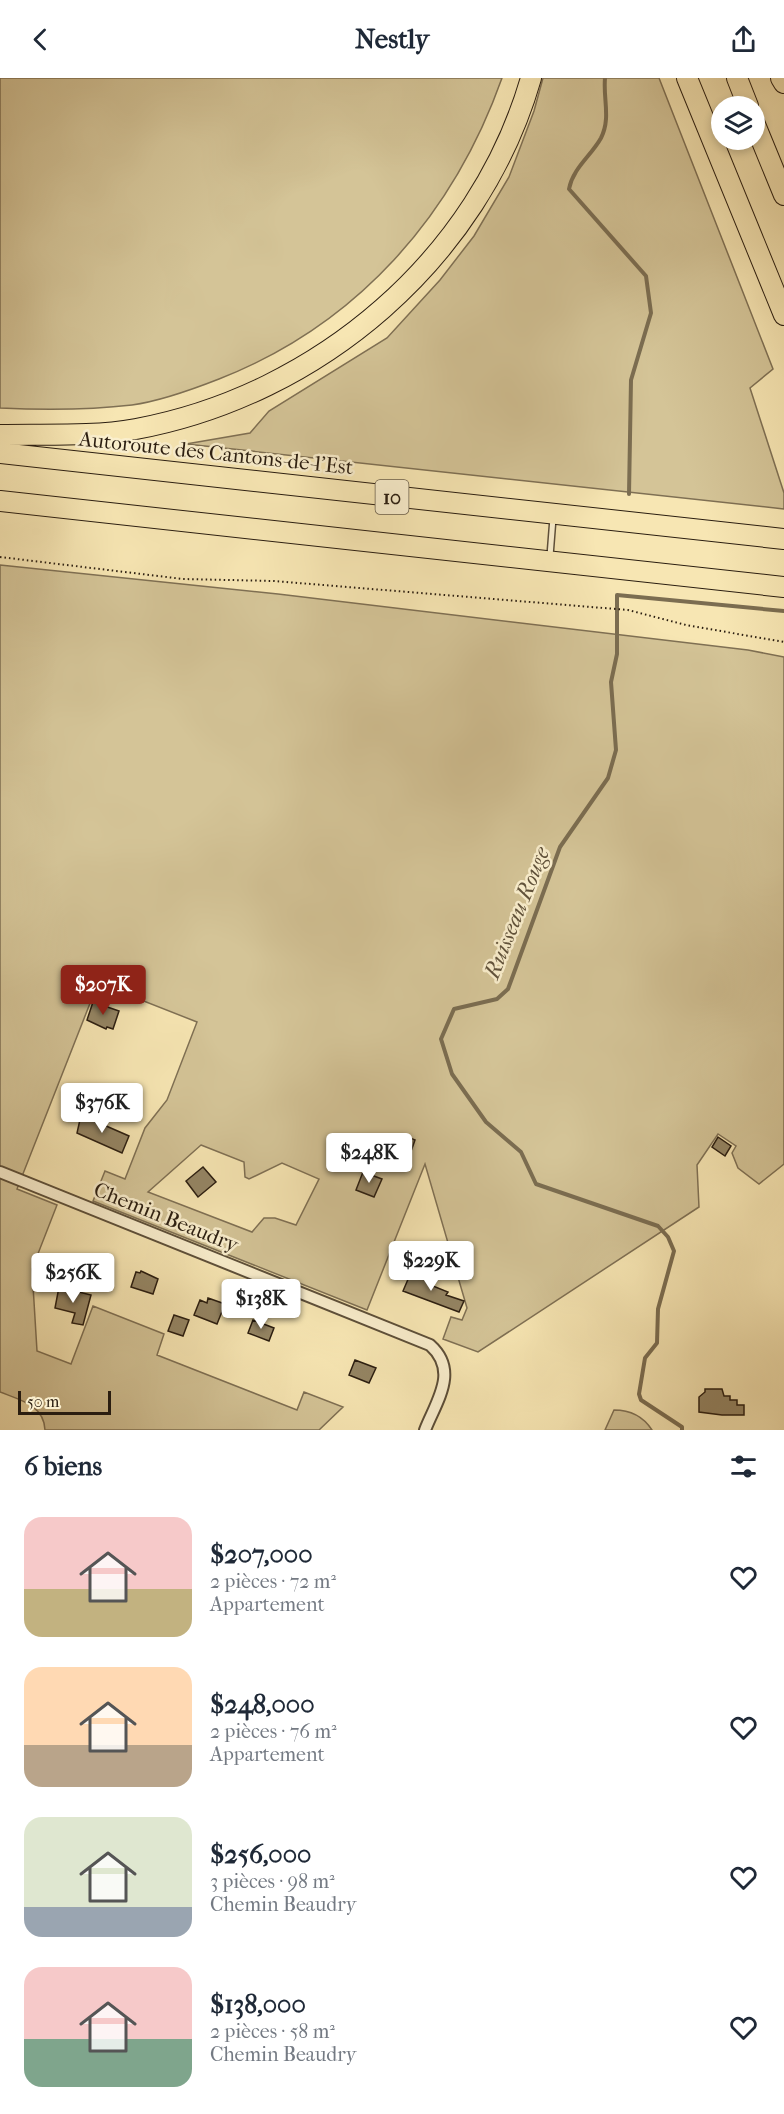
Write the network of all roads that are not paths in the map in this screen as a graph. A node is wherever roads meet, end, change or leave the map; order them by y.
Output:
1 (531, 78) edge
2 (687, 78) edge
3 (736, 78) edge
4 (781, 78) edge
5 (784, 82) edge
6 (744, 96) edge
7 (765, 149) edge
8 (784, 195) edge
9 (784, 315) edge
10 (0, 435) edge
11 (0, 453) edge
12 (0, 501) edge
13 (554, 514) junction
14 (784, 539) edge
15 (549, 561) junction
16 (784, 586) edge
17 (0, 1172) edge
18 (425, 1430) edge

1 - 10 highway
2 - 9 highway
3 - 6 highway
4 - 5 highway
7 - 8 highway
11 - 13 highway, Autoroute des Cantons-de-l'Est / 10
12 - 15 highway, 10
13 - 14 highway, Autoroute des Cantons-de-l'Est / 10
13 - 15 lane
15 - 16 highway, 10
17 - 18 street, Chemin Beaudry

